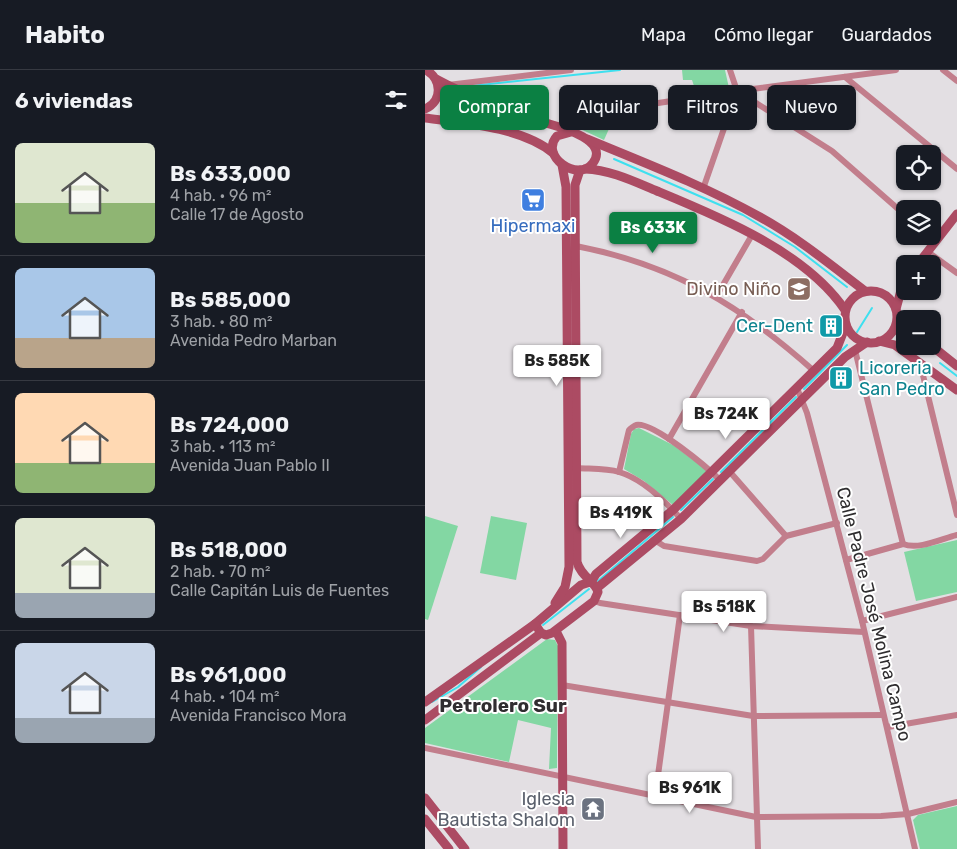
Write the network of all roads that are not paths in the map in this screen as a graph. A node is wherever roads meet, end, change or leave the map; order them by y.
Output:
1 (571, 70) edge
2 (730, 70) edge
3 (896, 70) edge
4 (943, 70) edge
5 (431, 73) edge
6 (845, 77) junction
7 (957, 81) edge
8 (447, 85) joint
9 (735, 85) edge
10 (757, 88) edge
11 (757, 103) edge
12 (426, 109) edge
13 (425, 118) edge
14 (566, 130) edge
15 (723, 130) edge
16 (571, 132) junction
17 (587, 139) junction
18 (553, 153) junction
19 (562, 165) junction
20 (583, 169) junction
21 (957, 169) edge
22 (703, 189) junction
23 (896, 207) edge
24 (957, 214) edge
25 (941, 230) edge
26 (752, 235) junction
27 (930, 245) edge
28 (576, 246) junction
29 (928, 252) junction
30 (926, 255) edge
31 (957, 273) edge
32 (896, 286) edge
33 (865, 291) junction
34 (882, 294) junction
35 (716, 298) junction
36 (845, 310) junction
37 (742, 312) junction
38 (896, 313) joint
39 (846, 325) junction
40 (879, 341) junction
41 (867, 342) junction
42 (855, 350) junction
43 (941, 353) edge
44 (920, 362) junction
45 (957, 366) edge
46 (814, 370) junction
47 (939, 376) junction
48 (797, 388) junction
49 (957, 390) edge
50 (927, 391) junction
51 (801, 401) junction
52 (669, 439) junction
53 (577, 468) junction
54 (619, 472) junction
55 (711, 472) junction
56 (730, 472) junction
57 (721, 481) junction
58 (673, 510) junction
59 (957, 515) edge
60 (681, 519) junction
61 (837, 523) junction
62 (957, 535) edge
63 (786, 536) junction
64 (656, 541) junction
65 (903, 544) junction
66 (846, 560) junction
67 (593, 584) junction
68 (957, 597) edge
69 (594, 600) junction
70 (554, 606) junction
71 (680, 615) junction
72 (862, 622) junction
73 (535, 624) junction
74 (751, 626) junction
75 (556, 631) junction
76 (864, 632) junction
77 (541, 634) junction
78 (563, 686) junction
79 (425, 702) edge
80 (668, 702) junction
81 (883, 715) junction
82 (957, 715) edge
83 (753, 716) junction
84 (425, 720) edge
85 (888, 727) junction
86 (425, 748) edge
87 (563, 778) junction
88 (655, 797) junction
89 (425, 798) edge
90 (957, 802) edge
91 (908, 814) junction
92 (756, 817) junction
93 (425, 819) edge
94 (449, 849) edge
95 (465, 849) edge
96 (563, 849) edge
97 (758, 849) edge
98 (915, 849) edge

1 - 8 street
2 - 9 street
3 - 6 street
4 - 7 street
5 - 8 street
5 - 12 street
6 - 10 street
6 - 21 street
11 - 23 street
13 - 18 street
14 - 16 street
15 - 22 street
16 - 17 street
16 - 18 street
17 - 20 street
17 - 22 street
18 - 19 street
19 - 20 street
19 - 70 street
20 - 26 street
20 - 28 street
22 - 33 street
24 - 25 street
26 - 35 street
26 - 36 street
27 - 29 street
28 - 35 street
28 - 53 street
29 - 30 street
29 - 31 street
32 - 34 street
33 - 34 street
33 - 36 street
34 - 38 street
35 - 37 street
36 - 39 street
37 - 46 street
37 - 52 street
38 - 40 street
39 - 41 street
39 - 46 street
40 - 41 street
40 - 44 street
41 - 42 street
42 - 51 street
42 - 65 street
43 - 45 street
44 - 47 street
44 - 50 street
46 - 48 street
47 - 49 street
47 - 50 street
48 - 51 street, Calle Padre José Molina Campo
48 - 55 street
50 - 59 street
51 - 56 street
51 - 61 street, Calle Padre José Molina Campo
52 - 54 street
52 - 55 street
53 - 54 street
53 - 67 street
54 - 58 street
55 - 57 street
55 - 58 street
56 - 57 street
56 - 63 street
57 - 60 street
58 - 60 street
58 - 67 street
60 - 64 street
61 - 63 street
61 - 66 street, Calle Padre José Molina Campo
62 - 65 street
63 - 64 street
64 - 67 street
65 - 66 street
66 - 72 street, Calle Padre José Molina Campo
67 - 69 street
67 - 70 street
68 - 72 street
69 - 71 street
69 - 75 street
70 - 73 street
71 - 74 street
71 - 80 street
72 - 76 street, Calle Padre José Molina Campo
73 - 77 street
73 - 79 street
74 - 76 street
74 - 83 street
75 - 77 street
75 - 78 street
76 - 81 street, Calle Padre José Molina Campo
77 - 84 street
78 - 80 street
78 - 87 street
80 - 83 street
80 - 88 street
81 - 83 street
81 - 85 street, Calle Padre José Molina Campo
82 - 85 street
83 - 92 street
85 - 91 street, Calle Padre José Molina Campo
86 - 87 street
87 - 88 street
87 - 96 street
88 - 92 street
89 - 95 street
90 - 91 street
91 - 92 street
91 - 98 street, Calle Padre José Molina Campo
92 - 97 street
93 - 94 street

